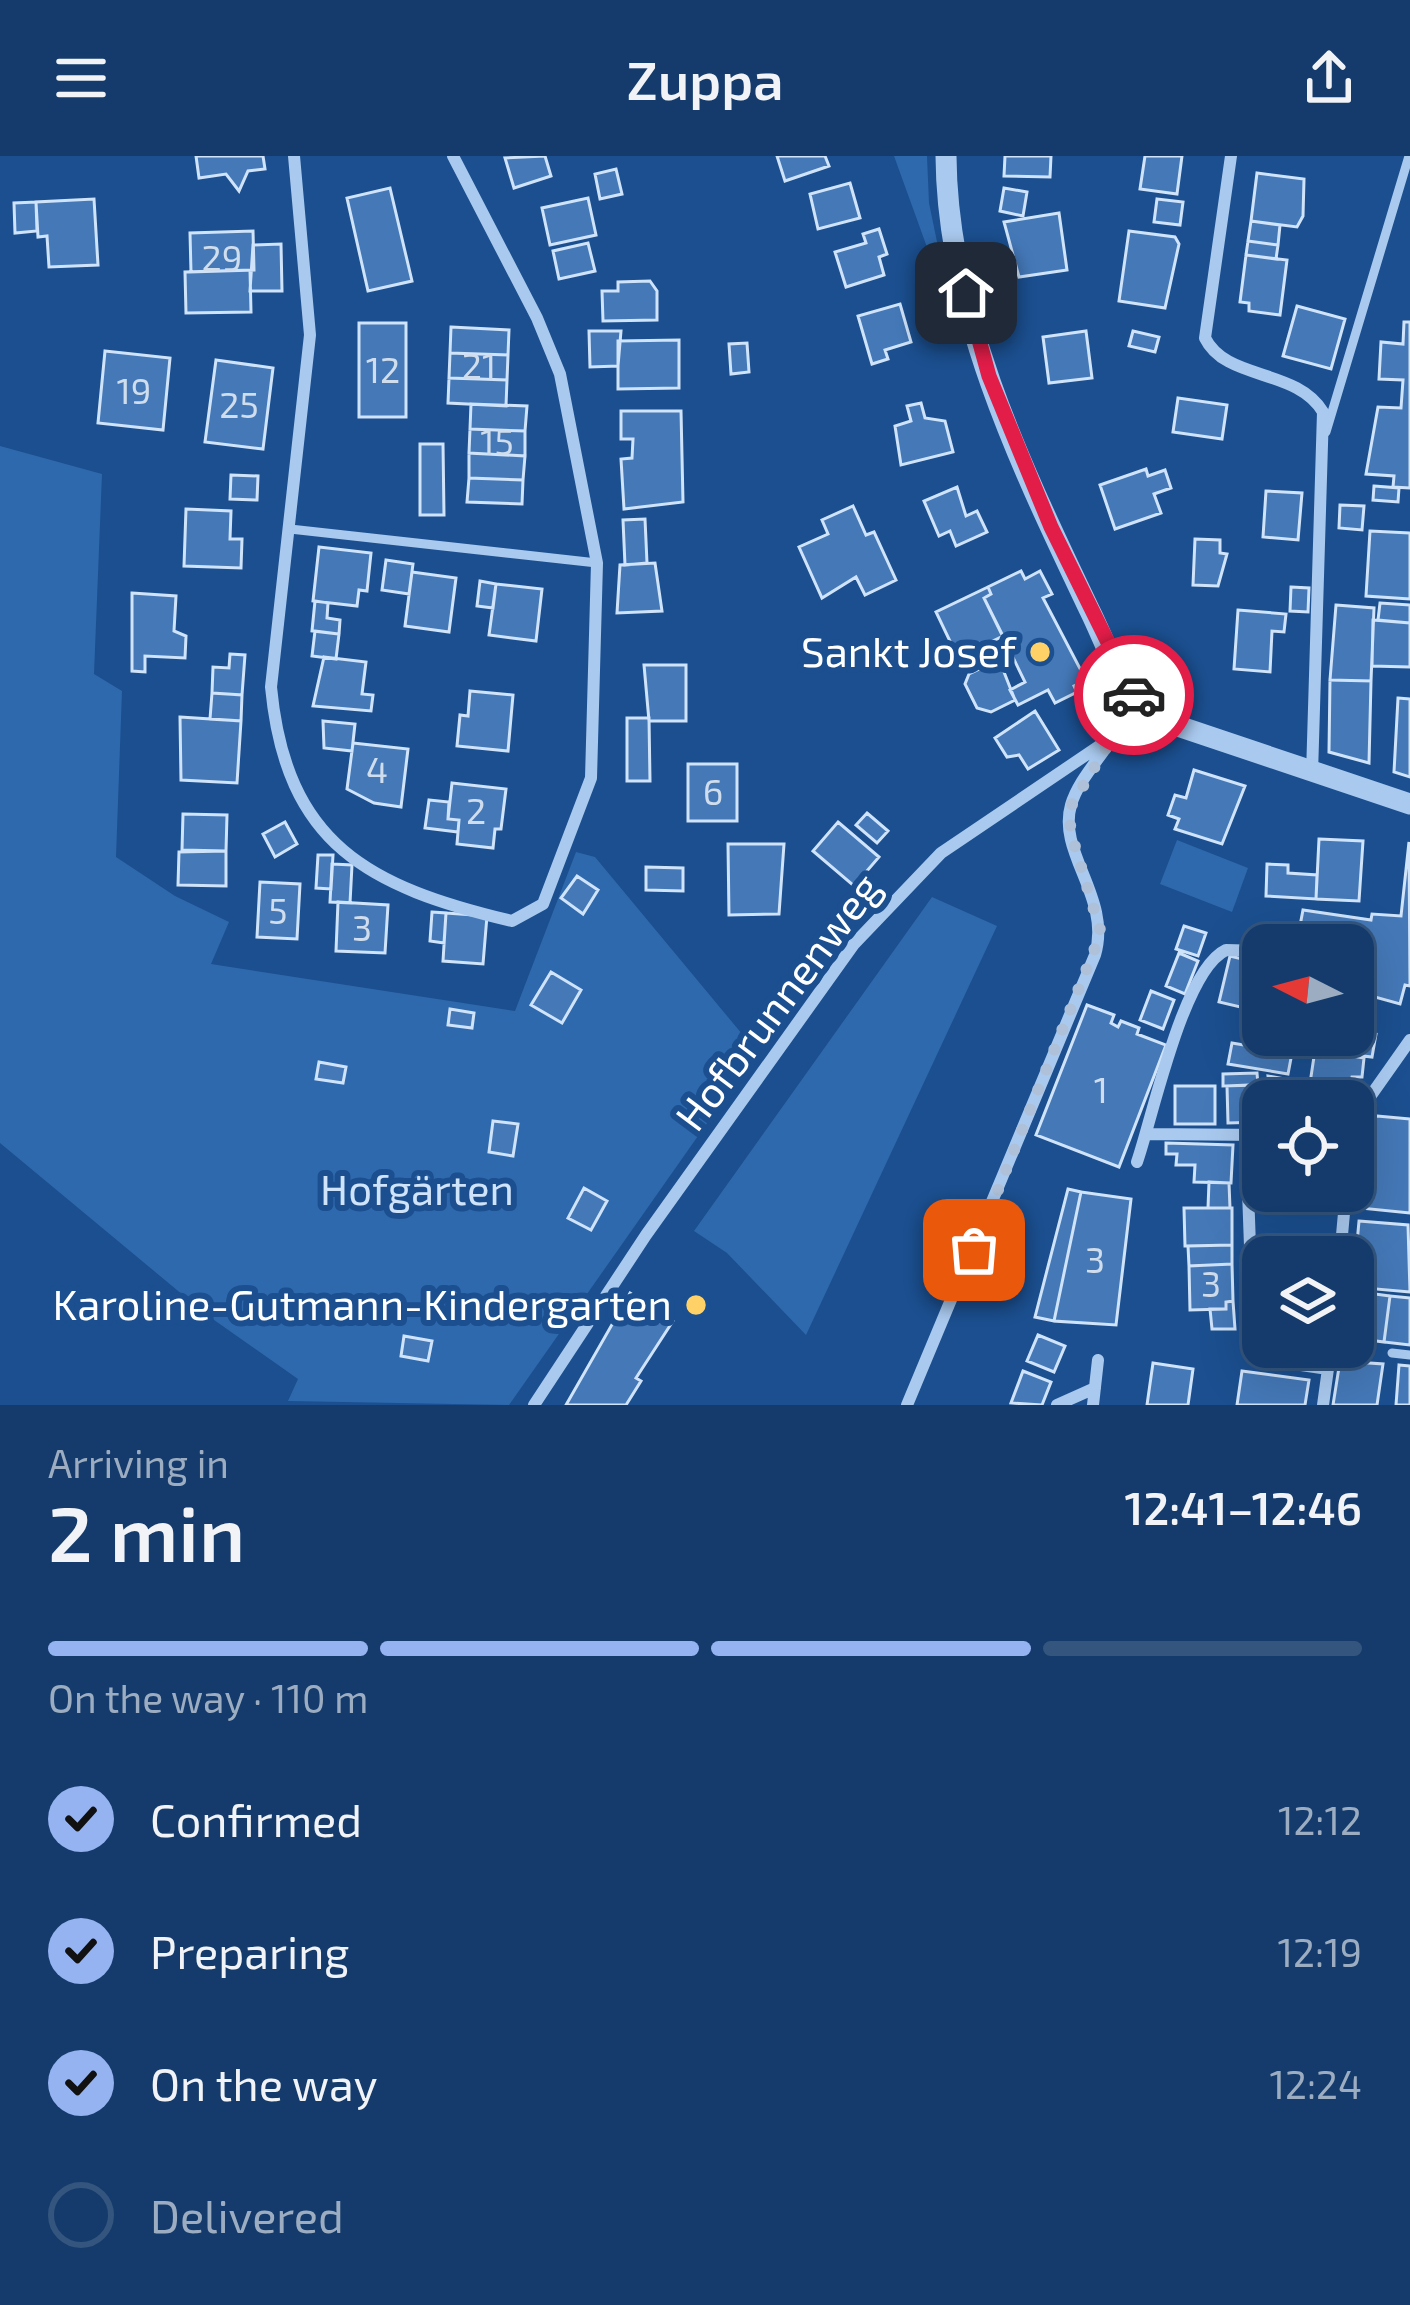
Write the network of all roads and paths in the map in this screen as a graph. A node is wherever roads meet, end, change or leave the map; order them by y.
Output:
1 (294, 156) edge
2 (453, 156) edge
3 (946, 156) edge
4 (1231, 156) edge
5 (1408, 156) edge
6 (1326, 432) junction
7 (290, 529) junction
8 (597, 562) junction
9 (1148, 713) junction
10 (1112, 738) junction
11 (1312, 774) junction
12 (1410, 804) edge
13 (1242, 950) edge
14 (1410, 1040) edge
15 (1374, 1092) edge
16 (1147, 1134) junction
17 (1242, 1135) edge
18 (1137, 1162) dead end
19 (1249, 1212) edge
20 (1392, 1353) dead end
21 (1410, 1354) edge
22 (1098, 1360) dead end
23 (1328, 1369) joint
24 (1095, 1388) junction
25 (534, 1405) edge
26 (907, 1405) edge
27 (1058, 1405) edge
28 (1094, 1405) edge
29 (1323, 1405) edge

1 - 7 street
2 - 8 street
3 - 9 street
4 - 6 street
5 - 6 lane
6 - 11 street
7 - 8 lane
7 - 8 street
9 - 10 street, Hofbrunnenweg
9 - 11 street
10 - 25 street, Hofbrunnenweg
10 - 26 street
11 - 12 street
13 - 16 street
14 - 15 street
16 - 17 street
16 - 18 street
19 - 23 street
20 - 21 lane
22 - 24 street
23 - 29 street
24 - 27 street
24 - 28 street

